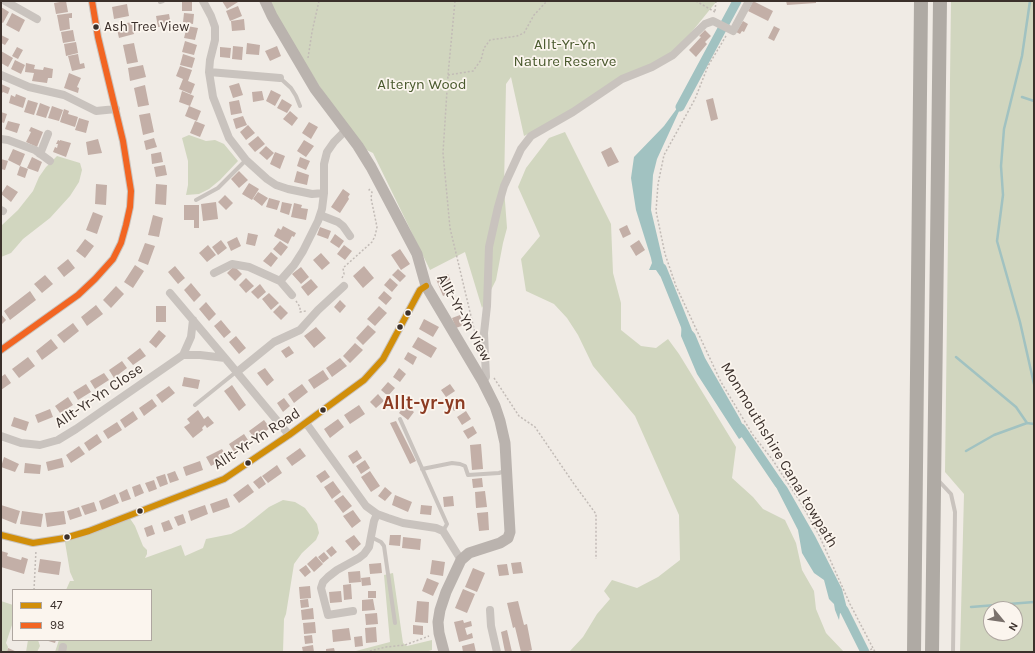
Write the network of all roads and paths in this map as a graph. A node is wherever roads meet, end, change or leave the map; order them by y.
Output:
1 (5, 1) edge
2 (92, 1) edge
3 (203, 1) edge
4 (265, 1) edge
5 (319, 1) edge
6 (455, 1) edge
7 (547, 1) edge
8 (696, 1) edge
9 (716, 1) edge
10 (749, 1) edge
11 (921, 1) edge
12 (940, 1) edge
13 (715, 12) junction
14 (37, 19) dead end
15 (715, 22) junction
16 (729, 30) junction
17 (209, 72) junction
18 (306, 74) junction
19 (1, 75) edge
20 (448, 75) junction
21 (280, 78) joint
22 (300, 106) dead end
23 (116, 109) junction
24 (346, 130) junction
25 (48, 134) dead end
26 (1, 139) edge
27 (40, 154) junction
28 (246, 160) junction
29 (50, 161) dead end
30 (378, 181) junction
31 (324, 193) junction
32 (196, 200) dead end
33 (320, 215) junction
34 (350, 236) dead end
35 (214, 273) dead end
36 (280, 281) junction
37 (343, 282) joint
38 (426, 286) junction
39 (170, 293) dead end
40 (292, 295) joint
41 (318, 310) junction
42 (193, 320) junction
43 (477, 339) dead end
44 (1, 350) edge
45 (183, 355) junction
46 (225, 358) junction
47 (237, 372) junction
48 (484, 379) junction
49 (195, 405) dead end
50 (400, 419) dead end
51 (306, 424) junction
52 (1, 436) edge
53 (289, 436) junction
54 (422, 469) junction
55 (507, 470) junction
56 (934, 476) junction
57 (377, 514) junction
58 (443, 531) junction
59 (1, 535) edge
60 (371, 537) junction
61 (36, 543) junction
62 (596, 559) dead end
63 (460, 560) junction
64 (34, 589) edge
65 (490, 610) dead end
66 (354, 611) dead end
67 (395, 623) dead end
68 (439, 633) junction
69 (873, 648) junction
70 (932, 649) edge
71 (366, 652) edge
72 (444, 652) edge
73 (497, 652) edge
74 (867, 652) edge
75 (875, 652) edge
76 (914, 652) edge
77 (954, 652) edge

1 - 14 street
2 - 23 street
3 - 17 street
4 - 18 street, Allt-Yr-Yn View
5 - 18 path
6 - 20 path
7 - 20 path
8 - 13 path
9 - 13 path
10 - 16 street
11 - 76 highway
12 - 56 highway
13 - 15 path
15 - 16 street
15 - 48 street
16 - 69 path, Monmouthshire Canal towpath
17 - 21 street
17 - 28 street
18 - 24 street, Allt-Yr-Yn View
19 - 23 street
20 - 43 path
21 - 22 lane
23 - 44 street
24 - 30 street, Allt-Yr-Yn View
24 - 31 street
25 - 27 street
26 - 27 street
27 - 29 street
28 - 31 street
28 - 32 lane
30 - 37 path
30 - 38 street, Allt-Yr-Yn View
31 - 33 street
33 - 34 street
33 - 36 street
35 - 36 street
36 - 40 street
37 - 41 street
38 - 48 street, Allt-Yr-Yn View
38 - 51 street, Allt-Yr-Yn Road
39 - 42 street
40 - 41 path
41 - 47 street
42 - 45 street
42 - 46 street
45 - 46 street
45 - 52 street, Allt-Yr-Yn Close
46 - 47 street
47 - 49 lane
47 - 53 street
48 - 55 street, Allt-Yr-Yn View
48 - 62 path
50 - 54 lane
51 - 53 street, Allt-Yr-Yn Road
51 - 57 street
53 - 61 street, Allt-Yr-Yn Road
54 - 55 lane
54 - 58 lane
55 - 63 street, Allt-Yr-Yn View
56 - 70 highway
56 - 77 lane
57 - 58 street
57 - 60 street
58 - 63 street
59 - 61 street, Allt-Yr-Yn Road
60 - 66 street
60 - 67 lane
61 - 64 path
63 - 68 street
65 - 73 street
68 - 71 path
68 - 72 street
69 - 74 path
69 - 75 path, Monmouthshire Canal towpath

